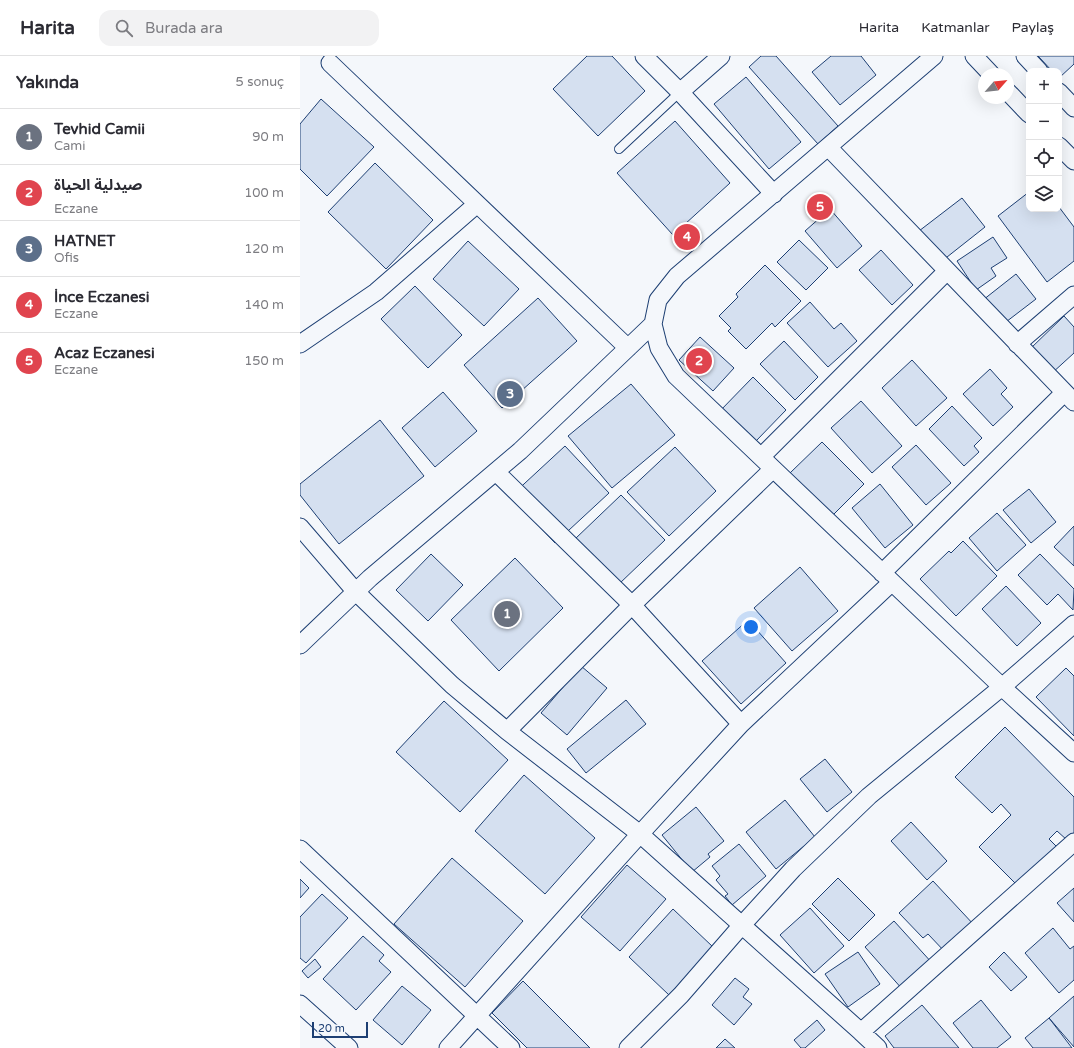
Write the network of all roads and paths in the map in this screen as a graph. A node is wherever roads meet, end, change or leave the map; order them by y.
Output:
1 (644, 56) edge
2 (721, 56) edge
3 (934, 56) edge
4 (974, 56) edge
5 (1025, 56) edge
6 (330, 63) dead end
7 (985, 68) edge
8 (1036, 68) edge
9 (680, 92) junction
10 (1062, 95) edge
11 (1014, 98) edge
12 (1074, 108) edge
13 (1026, 111) edge
14 (828, 148) junction
15 (619, 149) dead end
16 (1062, 149) edge
17 (1074, 162) edge
18 (774, 194) junction
19 (477, 204) junction
20 (947, 271) junction
21 (1074, 295) edge
22 (653, 324) junction
23 (300, 344) edge
24 (1017, 344) junction
25 (628, 348) junction
26 (1069, 398) edge
27 (761, 457) junction
28 (773, 468) junction
29 (496, 472) junction
30 (300, 527) edge
31 (887, 577) junction
32 (356, 592) junction
33 (632, 605) junction
34 (1074, 624) edge
35 (300, 645) edge
36 (1002, 687) junction
37 (741, 724) junction
38 (507, 731) junction
39 (1074, 753) edge
40 (640, 834) junction
41 (1074, 842) edge
42 (300, 849) edge
43 (742, 925) junction
44 (300, 1004) edge
45 (477, 1016) junction
46 (861, 1032) junction
47 (632, 1047) edge
48 (349, 1048) edge
49 (448, 1048) edge
50 (511, 1048) edge
51 (878, 1048) edge

1 - 9 street
2 - 9 street
3 - 14 street
4 - 7 street
5 - 8 street
6 - 19 street
9 - 15 lane
9 - 18 street
10 - 12 street
11 - 13 street
14 - 18 street
14 - 20 street
16 - 17 street
18 - 22 street
19 - 23 street
19 - 25 street
20 - 24 street
20 - 27 street
21 - 24 street
22 - 25 street
22 - 27 street
24 - 26 street
25 - 29 street
26 - 31 street
27 - 28 street
28 - 31 street
28 - 33 street
29 - 32 street
29 - 33 street
30 - 32 street
31 - 36 street
31 - 37 street
32 - 35 street
32 - 38 street
33 - 37 street
33 - 38 street
34 - 36 street
36 - 39 street
36 - 43 street
37 - 40 street
38 - 40 street
40 - 43 street
40 - 45 street
41 - 46 street
42 - 45 street
43 - 46 street
43 - 47 street
44 - 48 street
45 - 49 street
45 - 50 street
46 - 51 street

